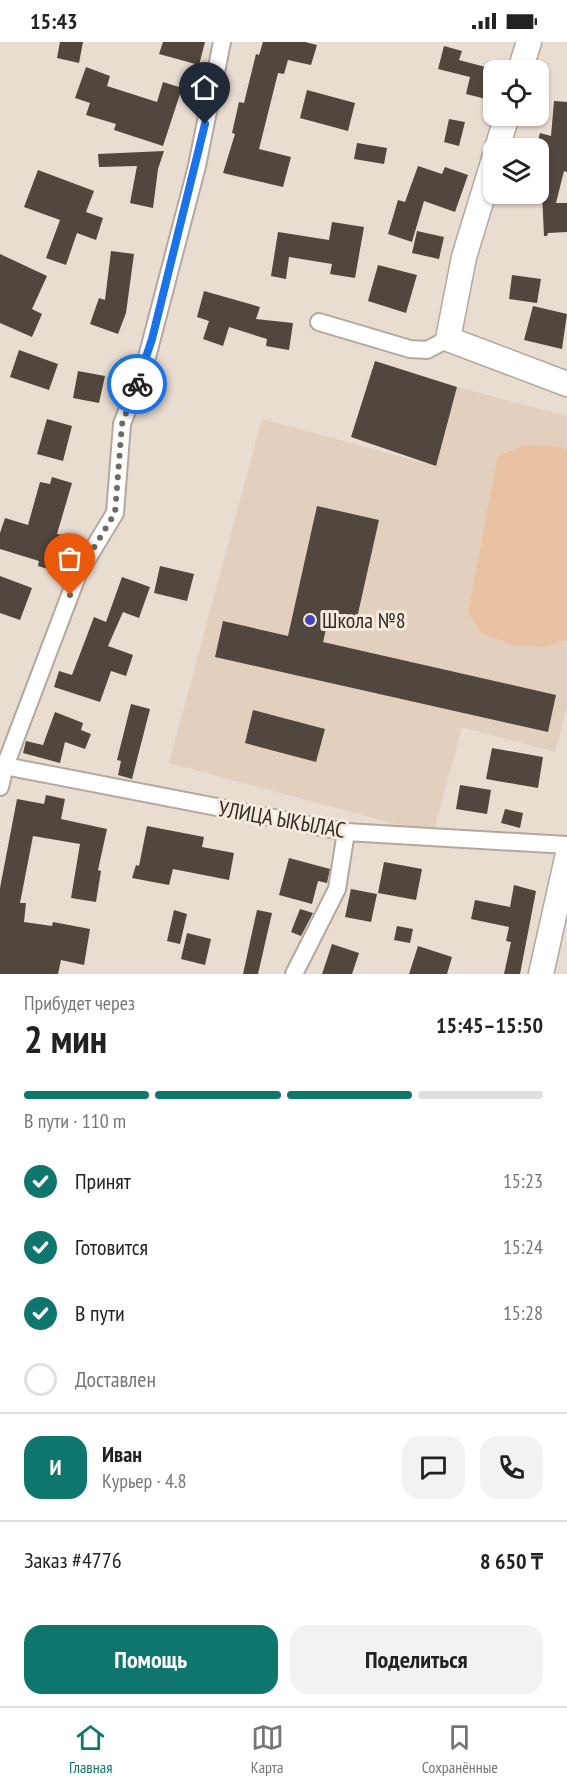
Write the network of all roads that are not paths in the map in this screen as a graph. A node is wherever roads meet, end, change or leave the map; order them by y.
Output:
1 (222, 42) edge
2 (529, 42) edge
3 (523, 60) edge
4 (483, 195) edge
5 (319, 322) dead end
6 (448, 339) junction
7 (567, 384) edge
8 (3, 765) edge
9 (0, 787) edge
10 (346, 832) junction
11 (567, 845) edge
12 (567, 858) edge
13 (294, 974) edge
14 (541, 974) edge

1 - 8 street
2 - 3 street
4 - 6 street
5 - 6 street
6 - 7 street
8 - 9 street
8 - 10 street, УЛИЦА ЫКЫЛАС
10 - 11 street, УЛИЦА ЫКЫЛАС
10 - 13 street
12 - 14 street

